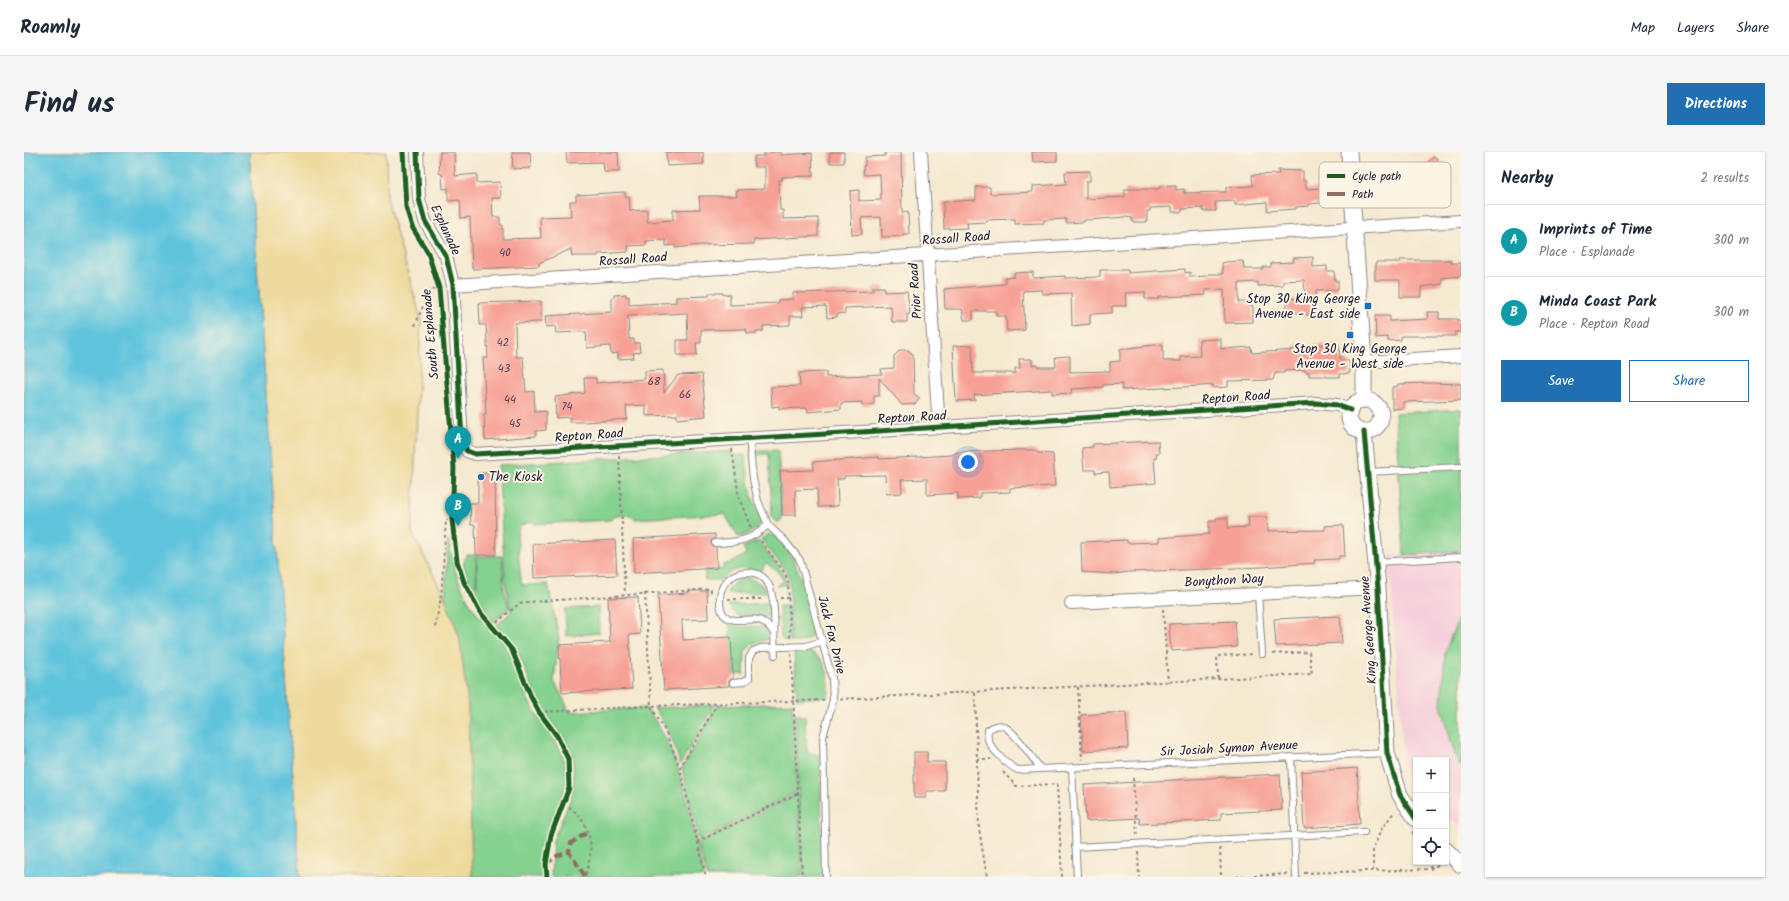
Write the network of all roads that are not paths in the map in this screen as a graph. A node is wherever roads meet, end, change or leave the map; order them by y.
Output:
1 (417, 152) edge
2 (921, 152) edge
3 (1349, 152) edge
4 (1350, 162) edge
5 (1353, 208) edge
6 (1461, 221) edge
7 (1354, 227) junction
8 (928, 255) junction
9 (453, 285) junction
10 (1461, 356) edge
11 (1364, 362) junction
12 (1364, 400) junction
13 (1350, 410) junction
14 (939, 428) junction
15 (1364, 432) junction
16 (749, 437) junction
17 (475, 454) joint
18 (1461, 466) edge
19 (1368, 472) junction
20 (768, 525) junction
21 (715, 543) dead end
22 (1461, 558) edge
23 (1376, 562) junction
24 (1378, 588) junction
25 (1258, 594) junction
26 (1071, 603) dead end
27 (773, 632) junction
28 (823, 641) junction
29 (774, 647) junction
30 (1262, 654) dead end
31 (775, 655) dead end
32 (734, 683) dead end
33 (1387, 753) junction
34 (1291, 757) junction
35 (1072, 767) junction
36 (1041, 769) junction
37 (1413, 814) edge
38 (1364, 832) dead end
39 (1294, 836) junction
40 (1075, 847) junction
41 (1449, 853) edge
42 (1461, 865) edge
43 (1296, 875) edge
44 (826, 877) edge
45 (1077, 877) edge

1 - 9 street, Esplanade
2 - 8 street, Prior Road
3 - 4 street
5 - 7 street
6 - 7 street, Rossall Road
7 - 8 street, Rossall Road
7 - 11 street
8 - 9 street, Rossall Road
8 - 14 street, Prior Road
9 - 17 street, Esplanade
10 - 11 street
11 - 12 street
12 - 13 street
12 - 15 street
13 - 14 street, Repton Road
13 - 15 street
14 - 16 street, Repton Road
15 - 19 street, King George Avenue
16 - 17 street, Repton Road
16 - 20 lane, Jack Fox Drive
18 - 19 lane
19 - 23 street, King George Avenue
20 - 21 lane
20 - 28 lane, Jack Fox Drive
22 - 23 lane
23 - 24 street, King George Avenue
24 - 25 street, Bonython Way
24 - 33 street, King George Avenue
25 - 26 street, Bonython Way
25 - 30 lane
27 - 27 lane
27 - 29 lane
28 - 29 lane
28 - 44 lane, Jack Fox Drive
29 - 31 lane
29 - 32 lane
33 - 34 lane, Sir Josiah Symon Avenue
33 - 37 street, King George Avenue
34 - 35 lane, Sir Josiah Symon Avenue
34 - 39 lane
35 - 36 lane, Sir Josiah Symon Avenue
35 - 40 lane
36 - 36 lane, Sir Josiah Symon Avenue
38 - 39 lane
39 - 40 lane
39 - 43 lane
40 - 45 lane
41 - 42 street

